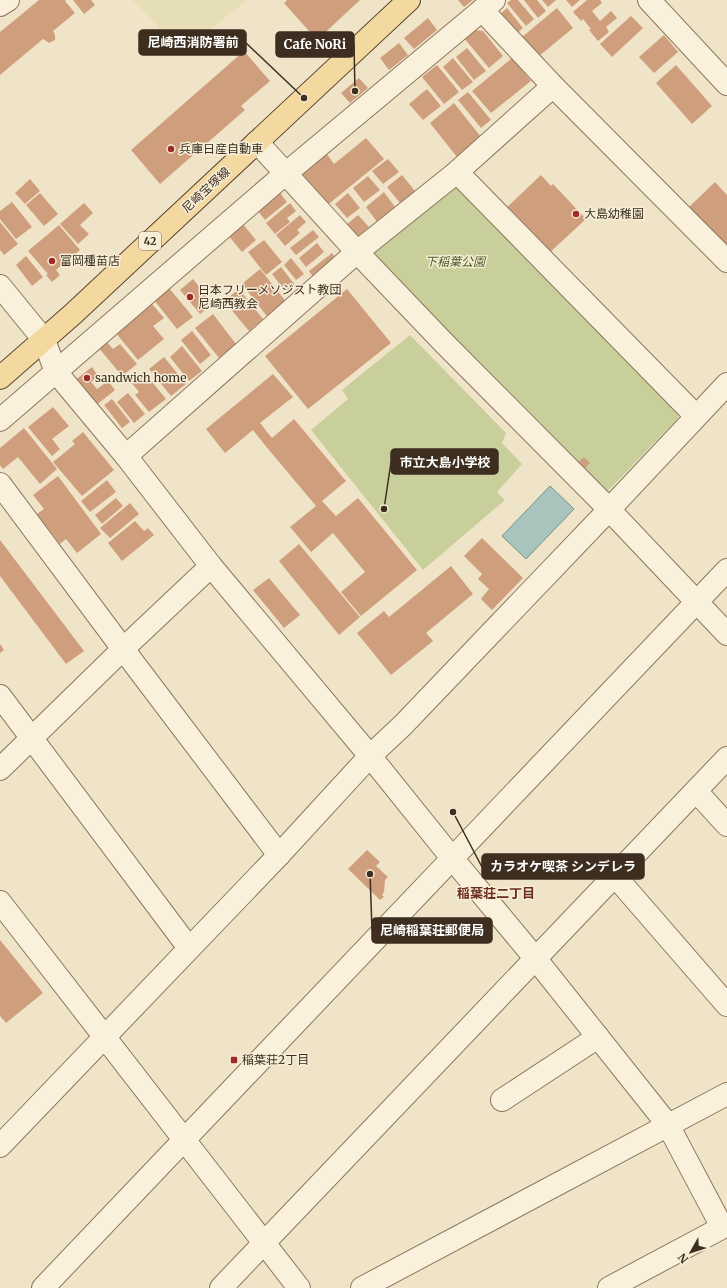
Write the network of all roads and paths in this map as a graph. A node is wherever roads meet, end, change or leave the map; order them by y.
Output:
1 (8, 0) edge
2 (409, 0) edge
3 (649, 0) edge
4 (0, 5) edge
5 (488, 5) edge
6 (727, 84) edge
7 (553, 86) junction
8 (257, 142) junction
9 (457, 172) junction
10 (285, 174) junction
11 (357, 252) junction
12 (727, 261) edge
13 (0, 286) edge
14 (44, 340) junction
15 (56, 372) junction
16 (0, 378) edge
17 (727, 384) edge
18 (696, 416) junction
19 (0, 420) edge
20 (126, 456) junction
21 (0, 484) edge
22 (608, 509) junction
23 (211, 566) junction
24 (727, 570) edge
25 (697, 602) junction
26 (727, 634) edge
27 (123, 649) junction
28 (0, 696) edge
29 (32, 738) junction
30 (370, 756) junction
31 (727, 758) edge
32 (0, 769) edge
33 (696, 791) junction
34 (727, 825) edge
35 (279, 855) junction
36 (452, 858) junction
37 (615, 876) junction
38 (0, 902) edge
39 (189, 948) junction
40 (535, 958) junction
41 (727, 1005) edge
42 (105, 1037) junction
43 (598, 1037) junction
44 (727, 1094) edge
45 (502, 1100) dead end
46 (668, 1125) junction
47 (185, 1139) junction
48 (0, 1146) edge
49 (725, 1226) edge
50 (264, 1243) junction
51 (43, 1288) edge
52 (221, 1288) edge
53 (299, 1288) edge
54 (362, 1288) edge
55 (609, 1288) edge

1 - 4 street
2 - 8 main road, 尼崎宝塚線 / 42
3 - 6 street
5 - 7 street
5 - 10 street
7 - 9 street
7 - 12 street
8 - 10 street
8 - 14 main road, 尼崎宝塚線 / 42
9 - 11 street
9 - 18 street
10 - 11 street
10 - 15 street
11 - 20 street
11 - 22 street
13 - 14 street
14 - 15 street
14 - 16 main road, 尼崎宝塚線 / 42
15 - 19 street
15 - 20 street
17 - 18 street
18 - 22 street
20 - 23 street
21 - 27 street
22 - 25 street
22 - 30 street
23 - 27 street
23 - 30 street
24 - 25 street
25 - 26 street
25 - 36 street
27 - 29 street
27 - 35 street
28 - 29 street
29 - 32 street
29 - 39 street
30 - 35 street
30 - 36 street
31 - 33 street
33 - 34 street
33 - 37 street
35 - 39 street
36 - 40 street
36 - 47 street
37 - 40 street
37 - 41 street
38 - 42 street
39 - 42 street
40 - 43 street
40 - 50 street
42 - 47 street
42 - 48 street
43 - 45 street
43 - 46 street
44 - 46 street
46 - 49 street
46 - 54 street
47 - 50 street
47 - 51 street
49 - 55 street
50 - 52 street
50 - 53 street

